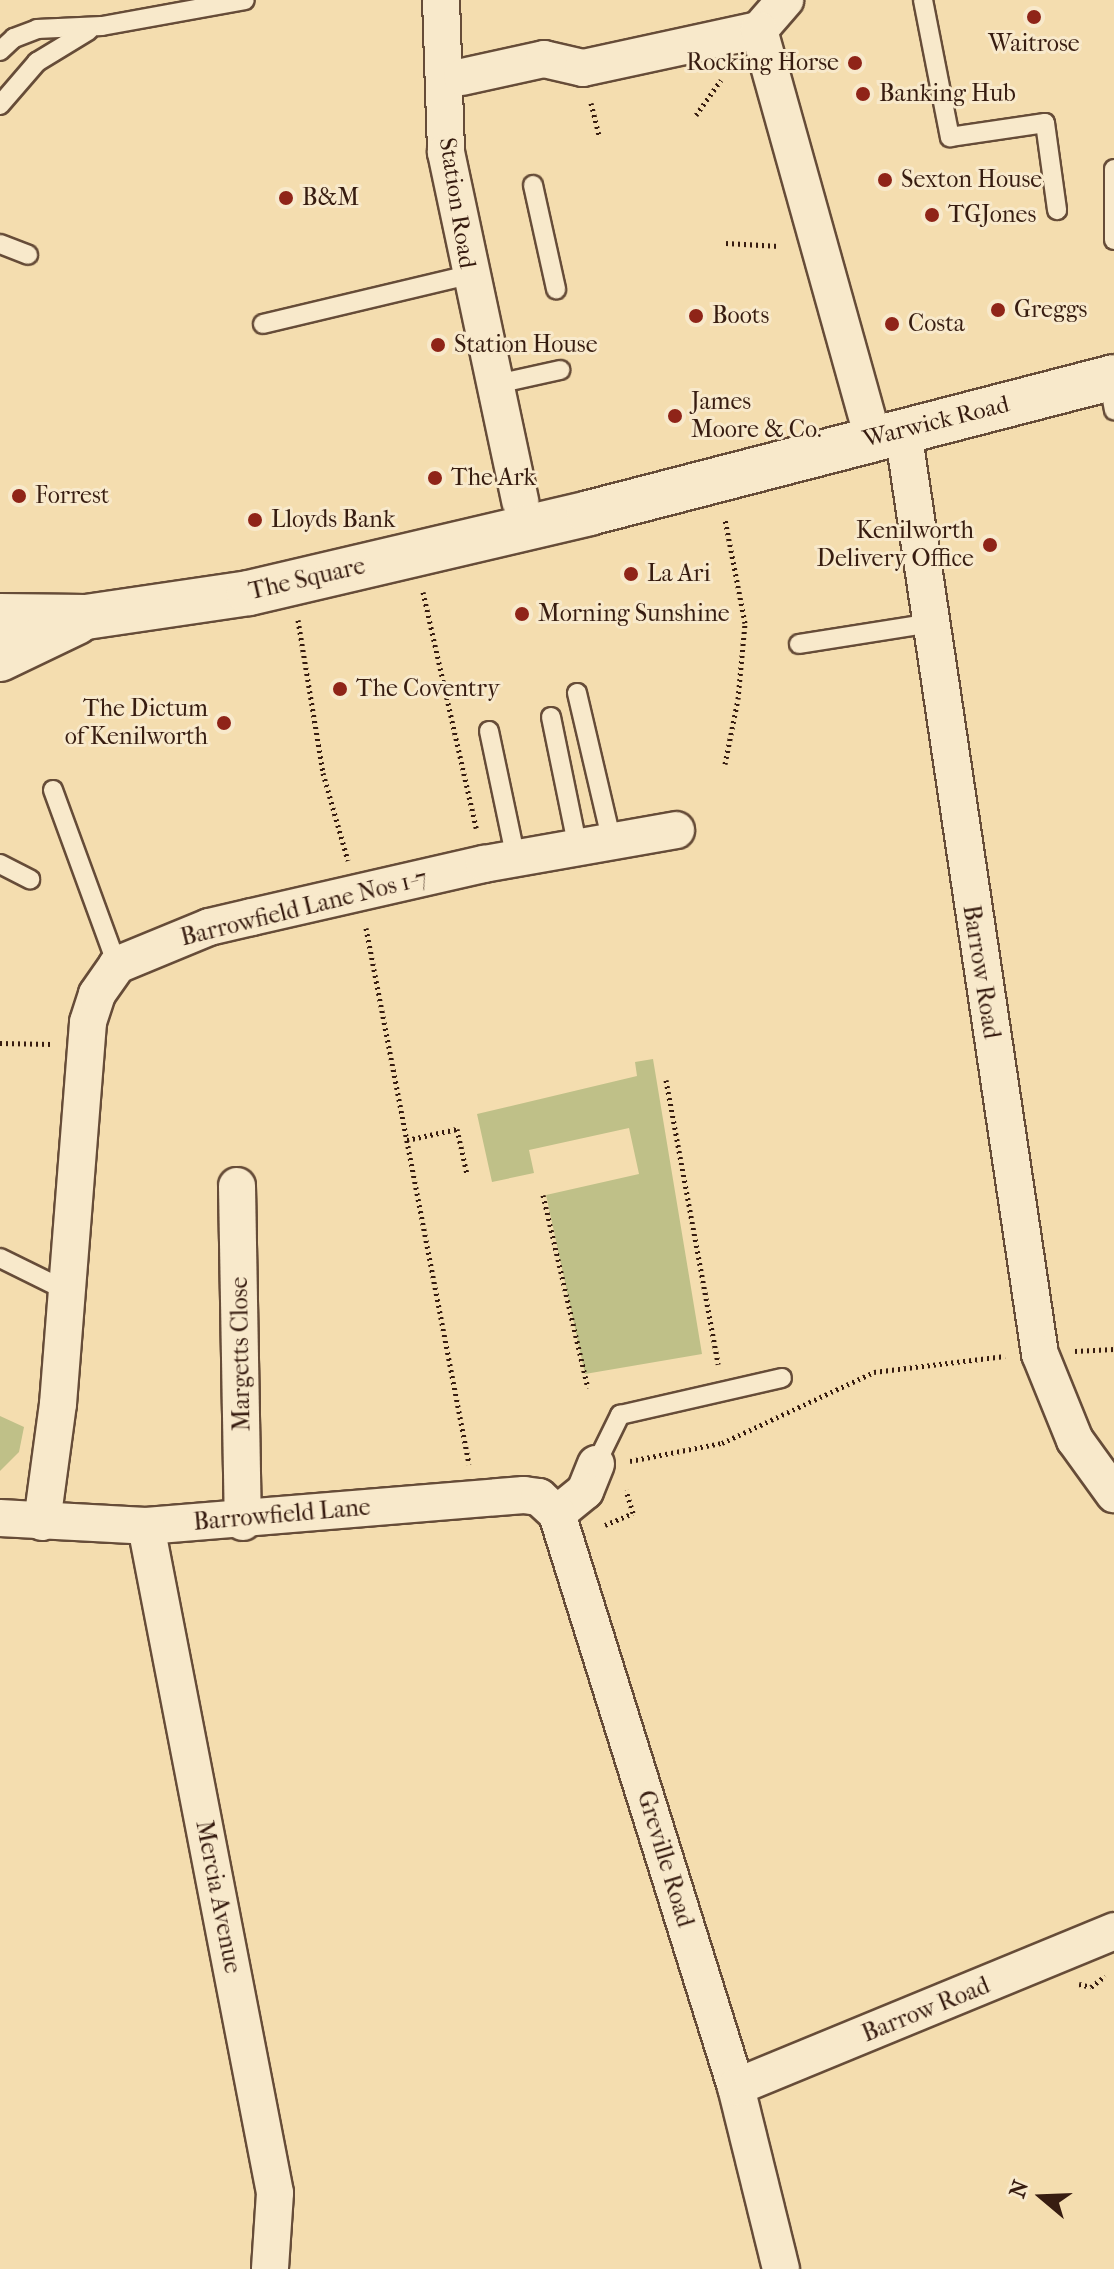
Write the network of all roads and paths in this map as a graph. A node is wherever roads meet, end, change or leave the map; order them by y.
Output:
1 (245, 0) edge
2 (441, 0) edge
3 (785, 0) edge
4 (923, 0) edge
5 (102, 26) junction
6 (759, 30) junction
7 (0, 51) edge
8 (462, 77) dead end
9 (721, 80) dead end
10 (590, 99) dead end
11 (0, 105) edge
12 (696, 115) dead end
13 (599, 136) dead end
14 (1114, 169) edge
15 (533, 185) dead end
16 (1057, 210) dead end
17 (1114, 240) edge
18 (726, 243) dead end
19 (0, 244) edge
20 (779, 246) dead end
21 (28, 255) dead end
22 (468, 275) junction
23 (556, 289) dead end
24 (263, 324) dead end
25 (560, 370) dead end
26 (1112, 389) edge
27 (494, 394) junction
28 (885, 424) junction
29 (523, 514) junction
30 (725, 516) dead end
31 (421, 583) dead end
32 (297, 615) dead end
33 (0, 616) edge
34 (86, 617) junction
35 (931, 623) junction
36 (799, 644) dead end
37 (0, 659) edge
38 (577, 693) dead end
39 (551, 717) dead end
40 (489, 731) dead end
41 (725, 764) dead end
42 (53, 790) dead end
43 (676, 830) dead end
44 (595, 845) junction
45 (500, 862) junction
46 (0, 864) edge
47 (349, 867) dead end
48 (30, 879) dead end
49 (117, 965) junction
50 (0, 1043) edge
51 (84, 1053) junction
52 (666, 1080) dead end
53 (407, 1140) dead end
54 (467, 1174) dead end
55 (237, 1186) dead end
56 (543, 1195) dead end
57 (0, 1258) edge
58 (67, 1291) junction
59 (1114, 1349) edge
60 (1040, 1354) junction
61 (782, 1378) dead end
62 (588, 1388) dead end
63 (723, 1392) junction
64 (607, 1463) junction
65 (1114, 1494) edge
66 (557, 1514) junction
67 (0, 1518) edge
68 (42, 1522) junction
69 (243, 1522) junction
70 (146, 1526) junction
71 (1110, 1945) edge
72 (736, 2087) junction
73 (270, 2269) edge
74 (781, 2269) edge

1 - 5 lane
2 - 22 street, Station Road
3 - 6 street
4 - 16 lane
5 - 7 lane
5 - 11 lane
6 - 8 street
6 - 28 street, Barrow Road
9 - 12 path
10 - 13 path
14 - 17 lane
15 - 23 lane
18 - 20 path
19 - 21 lane
22 - 24 lane
22 - 27 street, Station Road
25 - 27 lane
26 - 28 main road, Warwick Road
27 - 29 street, Station Road
28 - 29 main road, Warwick Road
28 - 35 street, Barrow Road
29 - 34 main road, The Square
30 - 41 path
31 - 45 path
32 - 47 path
33 - 34 main road, The Square
34 - 37 main road, The Square
35 - 36 lane
35 - 60 street, Barrow Road
38 - 44 lane
39 - 44 lane
40 - 45 lane
42 - 49 lane
43 - 44 street, Barrowfield Lane Nos 1-7
44 - 45 street, Barrowfield Lane Nos 1-7
45 - 49 street, Barrowfield Lane Nos 1-7
46 - 48 lane
49 - 51 street
50 - 51 path
51 - 58 street
52 - 63 path
53 - 54 path
55 - 69 street, Margetts Close
56 - 62 path
57 - 58 lane
58 - 68 street
59 - 60 path
60 - 64 path
60 - 65 street, Barrow Road
61 - 63 lane
63 - 64 lane
64 - 66 street
66 - 69 street, Barrowfield Lane
66 - 72 street, Greville Road
67 - 68 street, Barrowfield Lane
68 - 70 street, Barrowfield Lane
69 - 70 street, Barrowfield Lane
70 - 73 street, Mercia Avenue
71 - 72 street, Barrow Road
72 - 74 street, Greville Road

